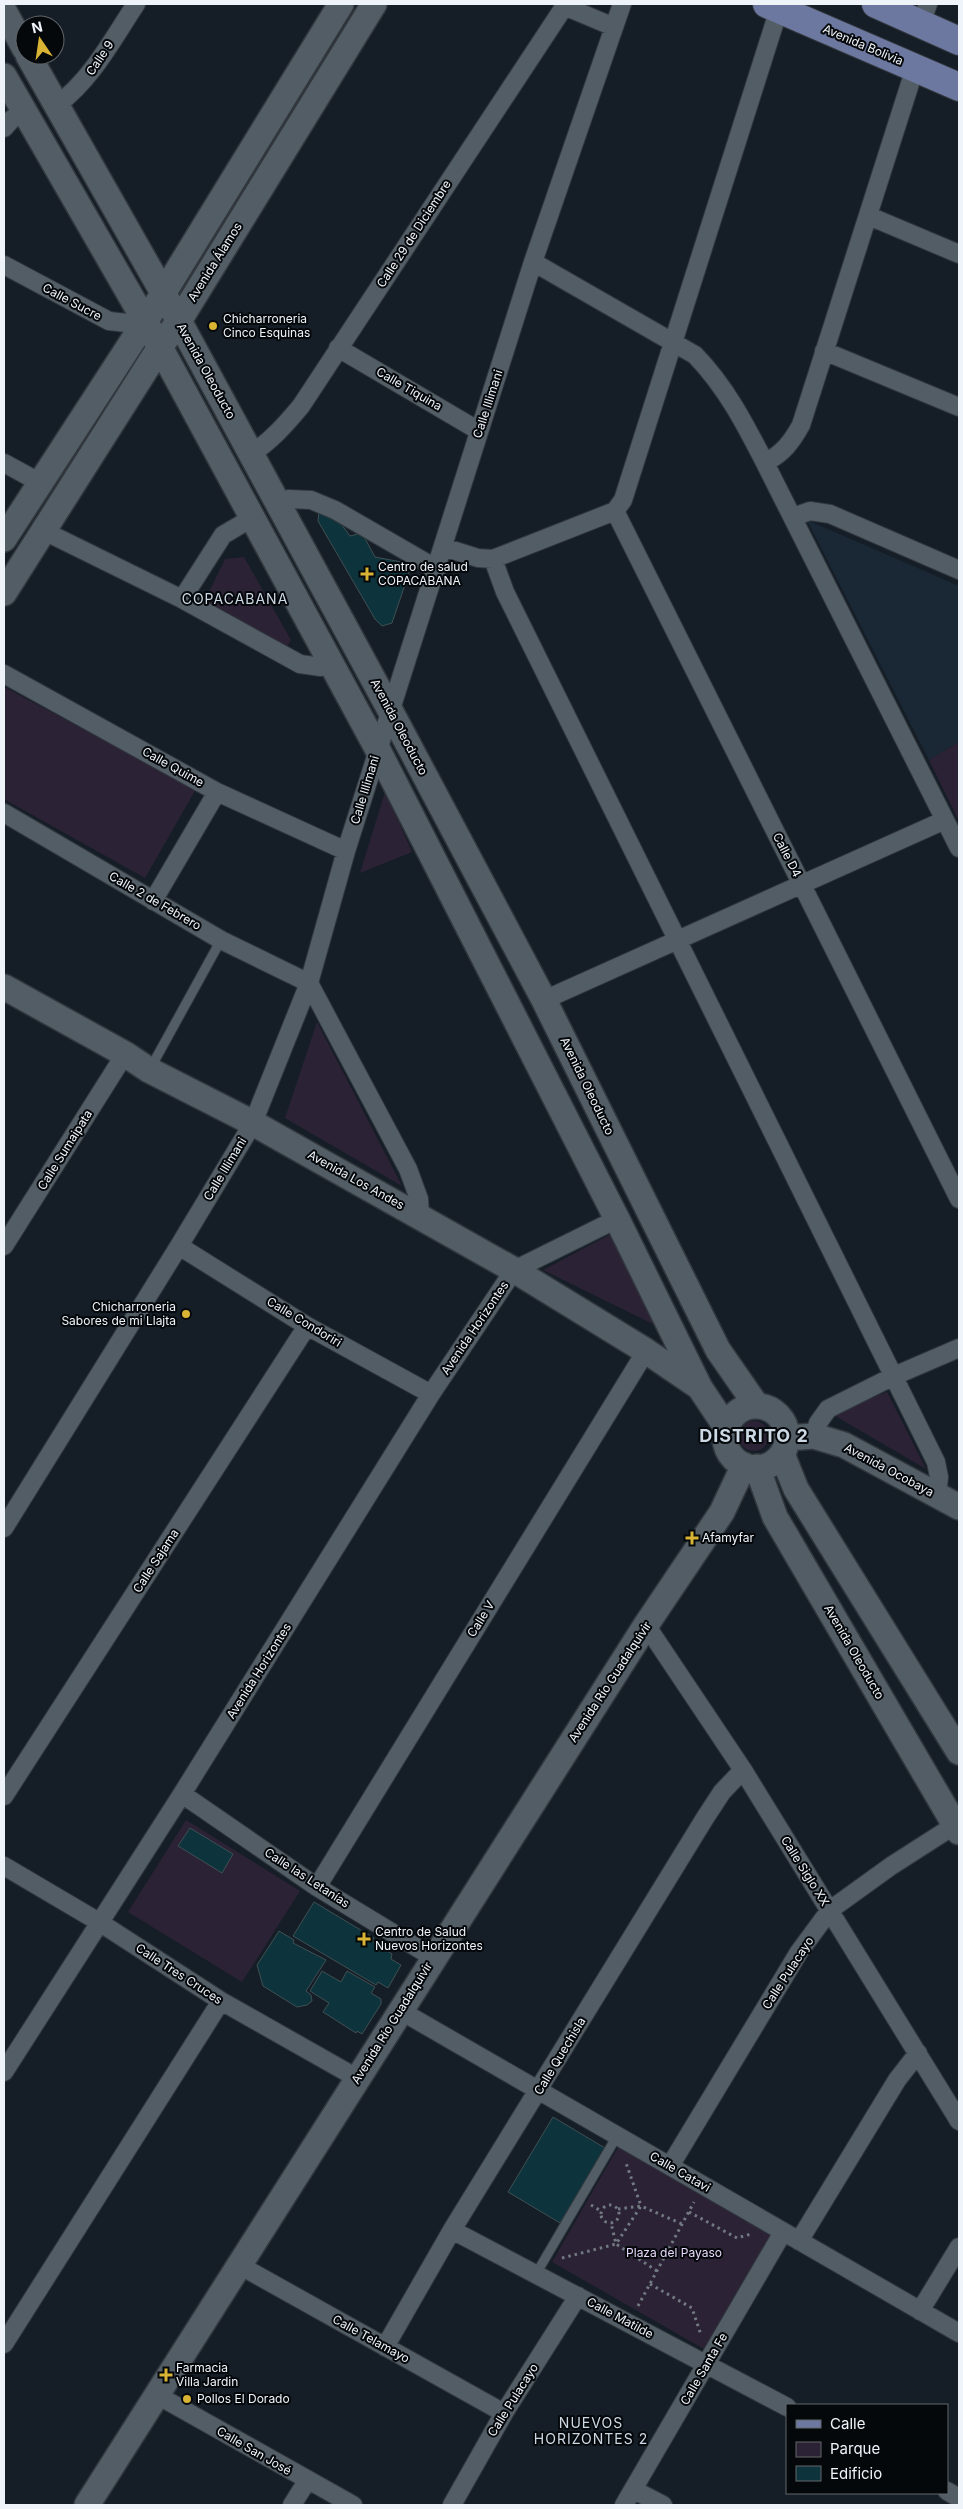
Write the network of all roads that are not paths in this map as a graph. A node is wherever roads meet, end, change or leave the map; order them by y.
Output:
1 (136, 4) edge
2 (341, 4) edge
3 (374, 4) edge
4 (622, 4) edge
5 (876, 4) edge
6 (565, 5) edge
7 (773, 6) edge
8 (4, 11) edge
9 (925, 14) edge
10 (614, 27) junction
11 (15, 31) edge
12 (959, 41) edge
13 (34, 65) edge
14 (915, 68) junction
15 (4, 76) edge
16 (959, 87) edge
17 (57, 105) junction
18 (24, 112) junction
19 (4, 128) edge
20 (869, 216) junction
21 (959, 254) edge
22 (533, 262) junction
23 (4, 266) edge
24 (163, 294) junction
25 (145, 320) junction
26 (179, 322) junction
27 (674, 342) junction
28 (160, 347) junction
29 (338, 348) junction
30 (824, 352) junction
31 (959, 407) edge
32 (479, 431) junction
33 (251, 454) junction
34 (4, 462) edge
35 (765, 463) junction
36 (39, 482) junction
37 (278, 503) junction
38 (615, 511) junction
39 (792, 517) junction
40 (252, 518) junction
41 (44, 531) junction
42 (4, 539) edge
43 (444, 547) junction
44 (493, 559) junction
45 (437, 569) junction
46 (959, 570) edge
47 (4, 593) edge
48 (182, 599) junction
49 (331, 664) junction
50 (4, 674) edge
51 (391, 712) junction
52 (378, 750) junction
53 (217, 792) junction
54 (4, 813) edge
55 (946, 820) junction
56 (959, 848) edge
57 (346, 851) junction
58 (802, 884) junction
59 (153, 901) junction
60 (221, 940) junction
61 (677, 940) junction
62 (309, 983) junction
63 (4, 987) edge
64 (544, 1000) junction
65 (126, 1054) junction
66 (149, 1070) junction
67 (253, 1122) junction
68 (959, 1199) edge
69 (420, 1216) junction
70 (617, 1219) junction
71 (4, 1246) edge
72 (179, 1246) junction
73 (514, 1270) junction
74 (307, 1326) junction
75 (959, 1348) edge
76 (646, 1351) junction
77 (894, 1376) junction
78 (700, 1388) junction
79 (431, 1394) junction
80 (757, 1406) junction
81 (726, 1427) junction
82 (814, 1436) junction
83 (785, 1446) junction
84 (751, 1466) junction
85 (937, 1496) junction
86 (959, 1507) edge
87 (4, 1528) edge
88 (646, 1625) junction
89 (959, 1752) edge
90 (743, 1770) junction
91 (182, 1794) junction
92 (4, 1796) edge
93 (957, 1829) edge
94 (4, 1866) edge
95 (317, 1887) junction
96 (830, 1910) junction
97 (98, 1922) junction
98 (434, 1958) junction
99 (221, 2001) junction
100 (401, 2011) junction
101 (918, 2053) junction
102 (4, 2072) edge
103 (358, 2078) junction
104 (539, 2090) junction
105 (959, 2120) edge
106 (617, 2136) junction
107 (670, 2166) junction
108 (452, 2230) junction
109 (783, 2232) junction
110 (799, 2240) junction
111 (959, 2247) edge
112 (239, 2265) junction
113 (536, 2274) junction
114 (578, 2296) junction
115 (920, 2311) junction
116 (959, 2333) edge
117 (4, 2344) edge
118 (385, 2347) junction
119 (706, 2364) junction
120 (157, 2395) junction
121 (786, 2406) edge
122 (504, 2413) junction
123 (307, 2481) junction
124 (634, 2490) junction
125 (948, 2492) edge
126 (959, 2498) edge
127 (87, 2505) edge
128 (292, 2505) edge
129 (353, 2505) edge
130 (452, 2505) edge
131 (624, 2505) edge
132 (663, 2505) edge

1 - 17 street, Calle 9
2 - 24 street
3 - 26 street, Avenida Álamos
4 - 10 street, Calle Illimani
5 - 9 main road
6 - 10 street
6 - 29 street, Calle 29 de Diciembre
7 - 14 main road, Avenida Bolivia
7 - 27 street
8 - 11 street
9 - 12 main road
10 - 22 street, Calle Illimani
13 - 17 street, Avenida Oleoducto
14 - 16 main road, Avenida Bolivia
14 - 20 street
15 - 18 street
17 - 24 street, Avenida Oleoducto
18 - 19 street
18 - 25 street
20 - 21 street
20 - 30 street
22 - 27 street
22 - 32 street, Calle Illimani
23 - 25 street, Calle Sucre
24 - 25 street
24 - 26 street, Avenida Oleoducto
25 - 28 street
25 - 36 street
26 - 28 street, Avenida Álamos
26 - 33 street, Avenida Oleoducto
27 - 35 street
27 - 38 street
28 - 40 street
28 - 41 street, Avenida Álamos
29 - 32 street, Calle Tiquina
29 - 33 street, Calle 29 de Diciembre
30 - 31 street
30 - 35 street
32 - 43 street, Calle Illimani
33 - 37 street, Avenida Oleoducto
34 - 36 street
35 - 39 street
36 - 42 street
37 - 45 street
37 - 51 street, Avenida Oleoducto
38 - 44 street
38 - 58 street, Calle D4
39 - 46 street
39 - 55 street
40 - 48 street
40 - 49 street
41 - 47 street, Avenida Álamos
41 - 48 street
43 - 44 street
43 - 45 street, Calle Illimani
44 - 61 street
45 - 51 street, Calle Illimani
48 - 49 street
49 - 52 street
50 - 53 street, Calle Quime
51 - 52 street, Calle Illimani
51 - 64 street, Avenida Oleoducto
52 - 57 street, Calle Illimani
52 - 70 street
53 - 57 street, Calle Quime
53 - 59 street
54 - 59 street, Calle 2 de Febrero
55 - 56 street
55 - 58 street
57 - 62 street, Calle Illimani
58 - 61 street
58 - 68 street, Calle D4
59 - 60 street, Calle 2 de Febrero
60 - 62 street, Calle 2 de Febrero
60 - 66 lane
61 - 64 street
61 - 77 street
62 - 67 street, Calle Illimani
62 - 69 street
63 - 65 street, Avenida Los Andes
64 - 80 street, Avenida Oleoducto
65 - 66 street, Avenida Los Andes
65 - 71 street, Calle Sumaipata
66 - 67 street, Avenida Los Andes
67 - 69 street, Avenida Los Andes
67 - 72 street, Calle Illimani
69 - 73 street, Avenida Los Andes
70 - 73 street
70 - 78 street
72 - 74 street, Calle Condoriri
72 - 87 street, Calle Illimani
73 - 76 street, Avenida Los Andes
73 - 79 street, Avenida Horizontes
74 - 79 street, Calle Condoriri
74 - 92 street, Calle Sajama
75 - 77 street
76 - 78 street, Avenida Los Andes
76 - 95 street, Calle V
77 - 82 street
77 - 85 street
78 - 81 street
79 - 91 street, Avenida Horizontes
80 - 81 street
80 - 83 street
81 - 84 street
82 - 83 street, Avenida Ocobaya
82 - 85 street, Avenida Ocobaya
83 - 84 street
83 - 89 street
84 - 88 street, Avenida Río Guadalquivir
84 - 93 street, Avenida Oleoducto
85 - 86 street, Avenida Ocobaya
88 - 90 street, Calle Siglo XX
88 - 98 street, Avenida Río Guadalquivir
90 - 96 street, Calle Siglo XX
90 - 104 street, Calle Quechisla
91 - 95 street, Calle las Letanías
91 - 97 street, Avenida Horizontes
93 - 96 street, Calle Pulacayo
94 - 97 street, Calle Tres Cruces
95 - 98 street, Calle las Letanías
96 - 101 street, Calle Siglo XX
96 - 107 street, Calle Pulacayo
97 - 99 street, Calle Tres Cruces
97 - 102 street, Avenida Horizontes
98 - 100 street, Avenida Río Guadalquivir
99 - 103 street, Calle Tres Cruces
99 - 117 street
100 - 103 street, Avenida Río Guadalquivir
100 - 104 street, Calle Catavi
101 - 105 street, Calle Siglo XX
101 - 110 street
103 - 112 street, Avenida Río Guadalquivir
104 - 106 street, Calle Catavi
104 - 108 street, Calle Quechisla
106 - 107 street, Calle Catavi
106 - 113 lane
107 - 109 street, Calle Catavi
108 - 113 street, Calle Matilde
108 - 118 street, Calle Quechisla
109 - 110 street, Calle Catavi
109 - 119 street, Calle Santa Fe
110 - 115 street, Calle Catavi
111 - 115 street
112 - 118 street, Calle Telamayo
112 - 120 street, Avenida Río Guadalquivir
113 - 114 street, Calle Matilde
114 - 119 street, Calle Matilde
114 - 122 street, Calle Pulacayo
115 - 116 street, Calle Catavi
118 - 122 street, Calle Telamayo
119 - 121 street, Calle Matilde
119 - 124 street, Calle Santa Fe
120 - 123 street, Calle San José
120 - 127 street, Avenida Río Guadalquivir
122 - 130 street, Calle Pulacayo
123 - 128 street
123 - 129 street, Calle San José
124 - 131 street, Calle Santa Fe
124 - 132 street
125 - 126 street

